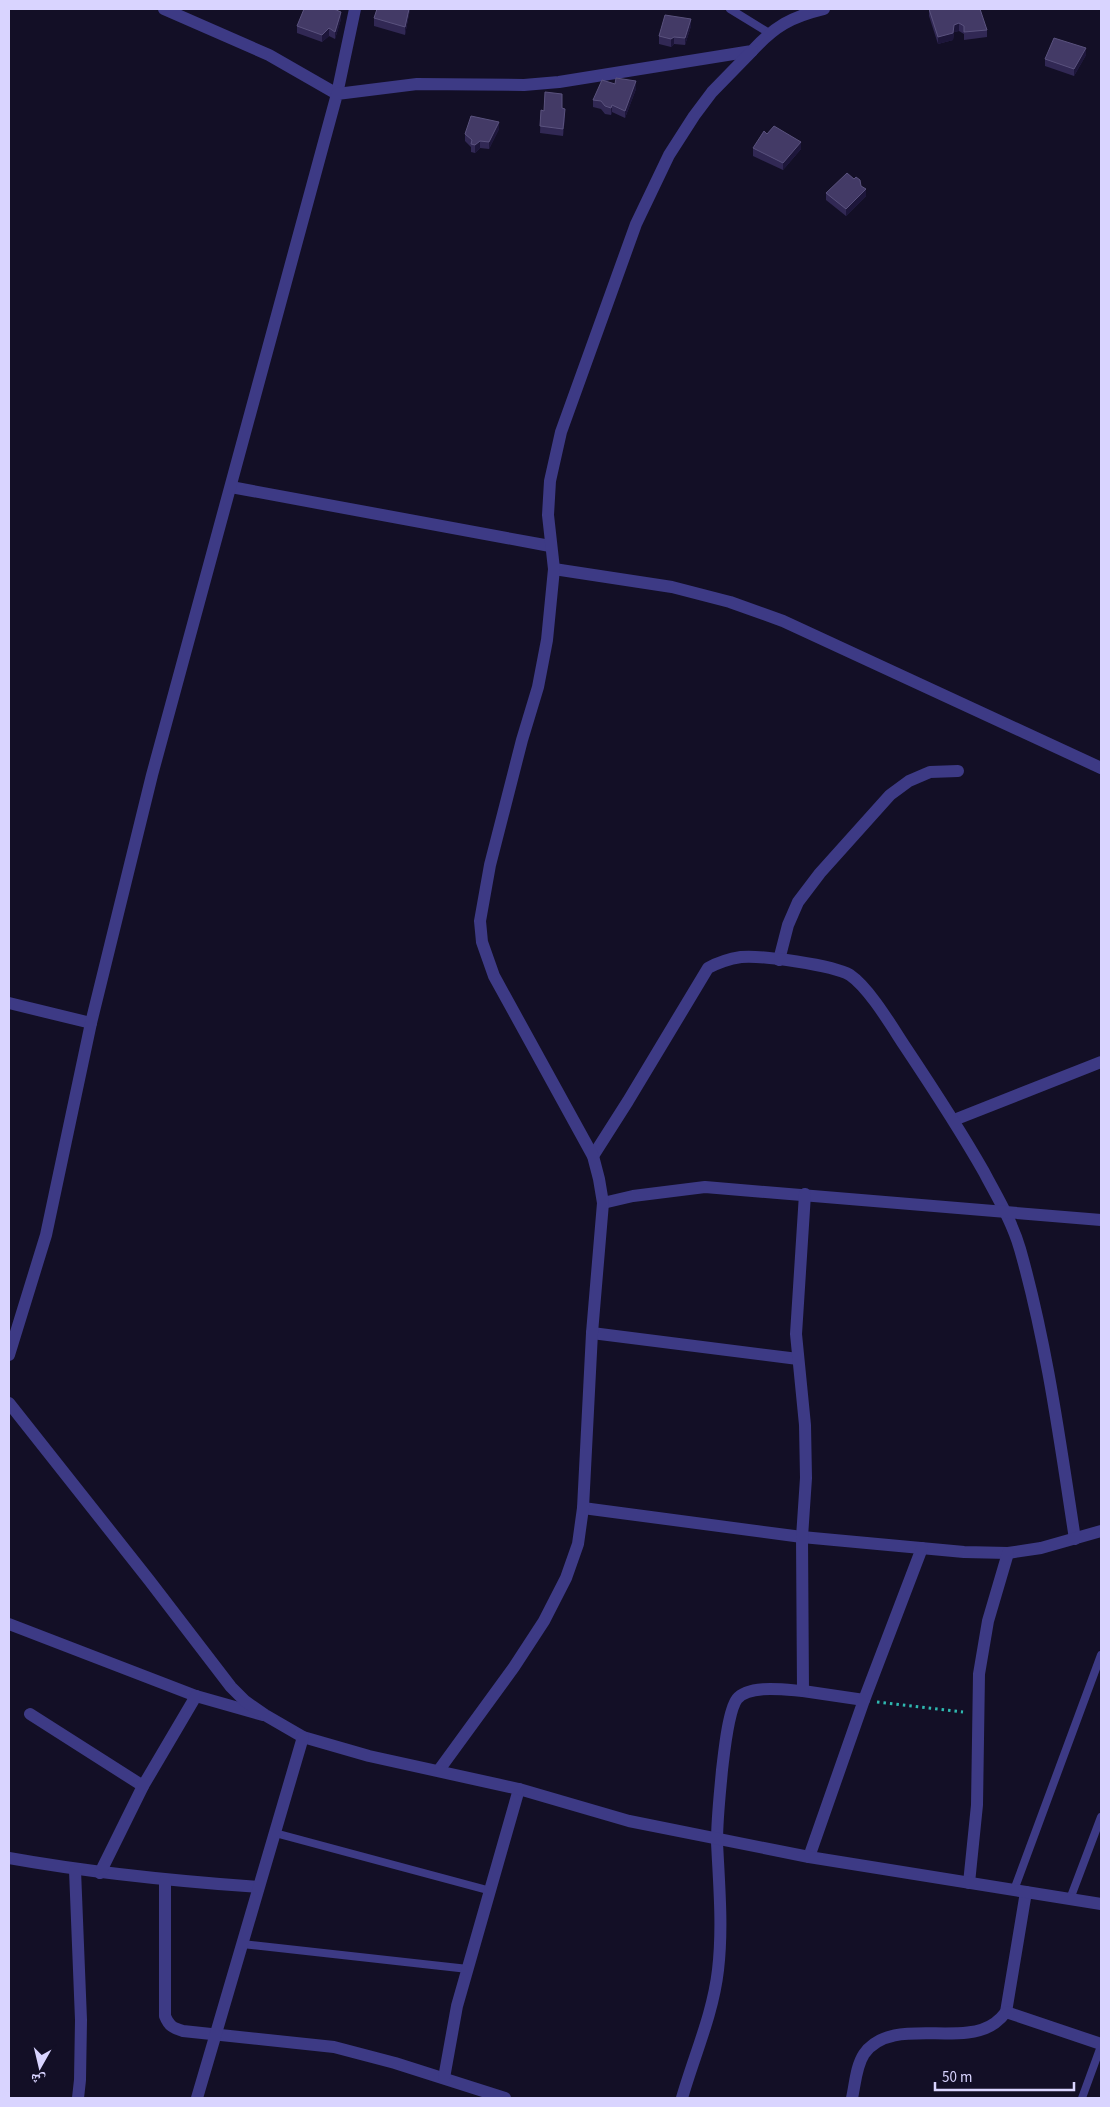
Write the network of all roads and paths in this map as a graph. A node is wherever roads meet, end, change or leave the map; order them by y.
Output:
1 (164, 9) edge
2 (355, 9) edge
3 (730, 9) edge
4 (824, 9) edge
5 (769, 33) junction
6 (752, 52) junction
7 (337, 94) junction
8 (231, 487) junction
9 (550, 546) junction
10 (554, 569) junction
11 (1101, 768) edge
12 (958, 771) dead end
13 (779, 960) junction
14 (9, 1003) edge
15 (91, 1023) junction
16 (1101, 1062) edge
17 (954, 1120) junction
18 (593, 1156) junction
19 (805, 1194) junction
20 (602, 1203) junction
21 (1006, 1212) junction
22 (1101, 1220) edge
23 (592, 1333) junction
24 (9, 1355) edge
25 (798, 1359) junction
26 (9, 1403) edge
27 (582, 1508) junction
28 (1101, 1532) edge
29 (802, 1537) junction
30 (1075, 1540) junction
31 (922, 1548) junction
32 (1008, 1553) junction
33 (9, 1624) edge
34 (1101, 1655) edge
35 (803, 1691) junction
36 (196, 1696) junction
37 (864, 1700) junction
38 (978, 1713) junction
39 (30, 1714) dead end
40 (265, 1715) junction
41 (303, 1737) junction
42 (439, 1770) junction
43 (143, 1786) junction
44 (519, 1789) junction
45 (1101, 1817) edge
46 (275, 1833) junction
47 (717, 1840) junction
48 (809, 1857) junction
49 (9, 1858) edge
50 (75, 1870) junction
51 (100, 1873) junction
52 (165, 1881) junction
53 (969, 1883) junction
54 (258, 1887) junction
55 (491, 1891) junction
56 (1020, 1891) junction
57 (1070, 1899) junction
58 (1101, 1904) edge
59 (242, 1944) junction
60 (468, 1969) junction
61 (1006, 2012) junction
62 (217, 2034) junction
63 (1101, 2045) edge
64 (444, 2078) junction
65 (78, 2098) edge
66 (197, 2098) edge
67 (505, 2098) edge
68 (682, 2098) edge
69 (852, 2098) edge
70 (1082, 2098) edge

1 - 7 street
2 - 7 street
3 - 5 lane
4 - 5 street
5 - 6 street
6 - 7 street
6 - 9 street
7 - 8 street
8 - 9 street
8 - 15 street
9 - 10 street
10 - 11 street
10 - 18 street
12 - 13 street
13 - 17 street
13 - 18 street
14 - 15 street
15 - 24 street
16 - 17 street
17 - 21 street
18 - 20 street
19 - 20 street
19 - 21 street
19 - 25 street
20 - 23 street
21 - 22 street
21 - 30 street
23 - 25 street
23 - 27 street
25 - 29 street
26 - 40 street
27 - 29 street
27 - 42 street
28 - 30 street
29 - 31 street
29 - 35 street
30 - 32 street
31 - 32 street
31 - 37 street
32 - 38 street
33 - 36 street
34 - 56 lane
35 - 37 street
35 - 47 street
36 - 40 street
36 - 43 street
37 - 38 path
37 - 48 street
38 - 53 street
39 - 43 street
40 - 41 street
41 - 42 street
41 - 46 street
42 - 44 street
43 - 51 street
44 - 47 street
44 - 55 street
45 - 57 lane
46 - 54 street
46 - 55 lane
47 - 48 street
47 - 68 street
48 - 53 street
49 - 50 street
50 - 51 street
50 - 65 street
51 - 52 street
52 - 54 street
52 - 62 street
53 - 56 street
54 - 59 street
55 - 60 street
56 - 57 street
56 - 61 street
57 - 58 street
59 - 60 lane
59 - 62 street
60 - 64 street
61 - 63 street
61 - 69 street
62 - 64 street
62 - 66 street
63 - 70 lane
64 - 67 street

